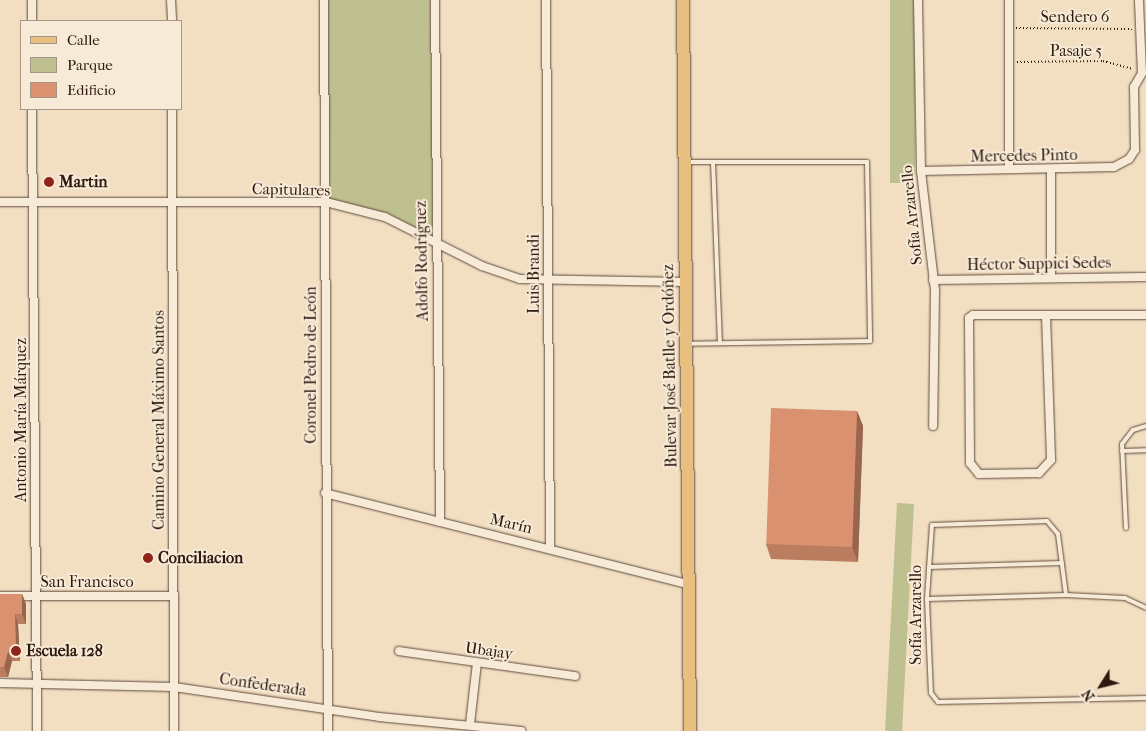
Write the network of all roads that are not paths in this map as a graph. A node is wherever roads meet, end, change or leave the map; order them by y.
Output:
1 (32, 0) edge
2 (172, 0) edge
3 (324, 0) edge
4 (435, 0) edge
5 (546, 0) edge
6 (683, 0) edge
7 (918, 0) edge
8 (1009, 0) edge
9 (1139, 0) edge
10 (32, 20) edge
11 (172, 20) edge
12 (1144, 73) edge
13 (32, 110) edge
14 (172, 110) edge
15 (684, 162) junction
16 (713, 162) junction
17 (1051, 169) junction
18 (1009, 170) junction
19 (921, 171) junction
20 (0, 202) edge
21 (33, 202) junction
22 (173, 202) junction
23 (326, 202) junction
24 (435, 242) junction
25 (1052, 276) junction
26 (1146, 277) edge
27 (933, 280) junction
28 (685, 282) junction
29 (548, 283) junction
30 (1046, 315) junction
31 (1146, 315) edge
32 (720, 343) junction
33 (686, 344) junction
34 (933, 426) dead end
35 (1146, 426) edge
36 (1146, 450) edge
37 (1122, 451) junction
38 (325, 492) junction
39 (440, 522) junction
40 (1126, 528) dead end
41 (550, 548) junction
42 (1062, 563) junction
43 (929, 567) junction
44 (690, 585) junction
45 (1066, 595) junction
46 (0, 596) edge
47 (36, 596) junction
48 (173, 596) junction
49 (927, 599) junction
50 (1146, 608) edge
51 (399, 651) dead end
52 (477, 664) junction
53 (575, 676) dead end
54 (0, 683) edge
55 (37, 684) junction
56 (174, 687) junction
57 (1146, 698) edge
58 (328, 708) junction
59 (475, 727) edge
60 (37, 731) edge
61 (174, 731) edge
62 (328, 731) edge
63 (521, 731) edge
64 (690, 731) edge

1 - 10 street
2 - 11 street
3 - 23 street, Coronel Pedro de León
4 - 24 street, Adolfo Rodríguez
5 - 29 street, Luis Brandi
6 - 15 main road, Bulevar José Batlle y Ordóñez
7 - 19 street, Sofía Arzarello
8 - 18 street
9 - 12 street
12 - 17 street, Mercedes Pinto
13 - 21 street, Antonio María Márquez
14 - 22 street, Camino General Máximo Santos
15 - 16 lane
15 - 28 main road, Bulevar José Batlle y Ordóñez
16 - 32 lane
16 - 32 lane
17 - 18 street, Mercedes Pinto
17 - 25 street
18 - 19 street, Mercedes Pinto
19 - 27 street, Sofía Arzarello
20 - 21 street, Capitulares
21 - 22 street, Capitulares
21 - 47 street, Antonio María Márquez
22 - 23 street, Capitulares
22 - 48 street, Camino General Máximo Santos
23 - 24 street, Capitulares
23 - 38 street, Coronel Pedro de León
24 - 29 street, Capitulares
24 - 39 street, Adolfo Rodríguez
25 - 26 street, Héctor Suppici Sedes
25 - 27 street, Héctor Suppici Sedes
27 - 34 street, Sofía Arzarello
28 - 29 street, Capitulares
28 - 33 main road, Bulevar José Batlle y Ordóñez
29 - 41 street, Luis Brandi
30 - 30 street
30 - 31 street
32 - 33 lane
33 - 44 main road, Bulevar José Batlle y Ordóñez
35 - 37 lane
36 - 37 lane
37 - 40 lane
38 - 39 street, Marín
38 - 58 street, Coronel Pedro de León
39 - 41 street, Marín
41 - 44 street, Marín
42 - 43 lane
42 - 43 lane, Sofía Arzarello
42 - 45 lane
43 - 49 lane, Sofía Arzarello
44 - 64 main road, Bulevar José Batlle y Ordóñez
45 - 49 lane
45 - 50 lane
46 - 47 street, San Francisco
47 - 48 street, San Francisco
47 - 55 street, Antonio María Márquez
48 - 56 street, Camino General Máximo Santos
49 - 57 lane, Sofía Arzarello
51 - 52 street, Ubajay
52 - 53 street, Ubajay
52 - 59 street
54 - 55 street, Confederada
55 - 56 street, Confederada
55 - 60 street, Antonio María Márquez
56 - 58 street, Confederada
56 - 61 street, Camino General Máximo Santos
58 - 59 street, Confederada
58 - 62 street, Coronel Pedro de León
59 - 63 street, Confederada

